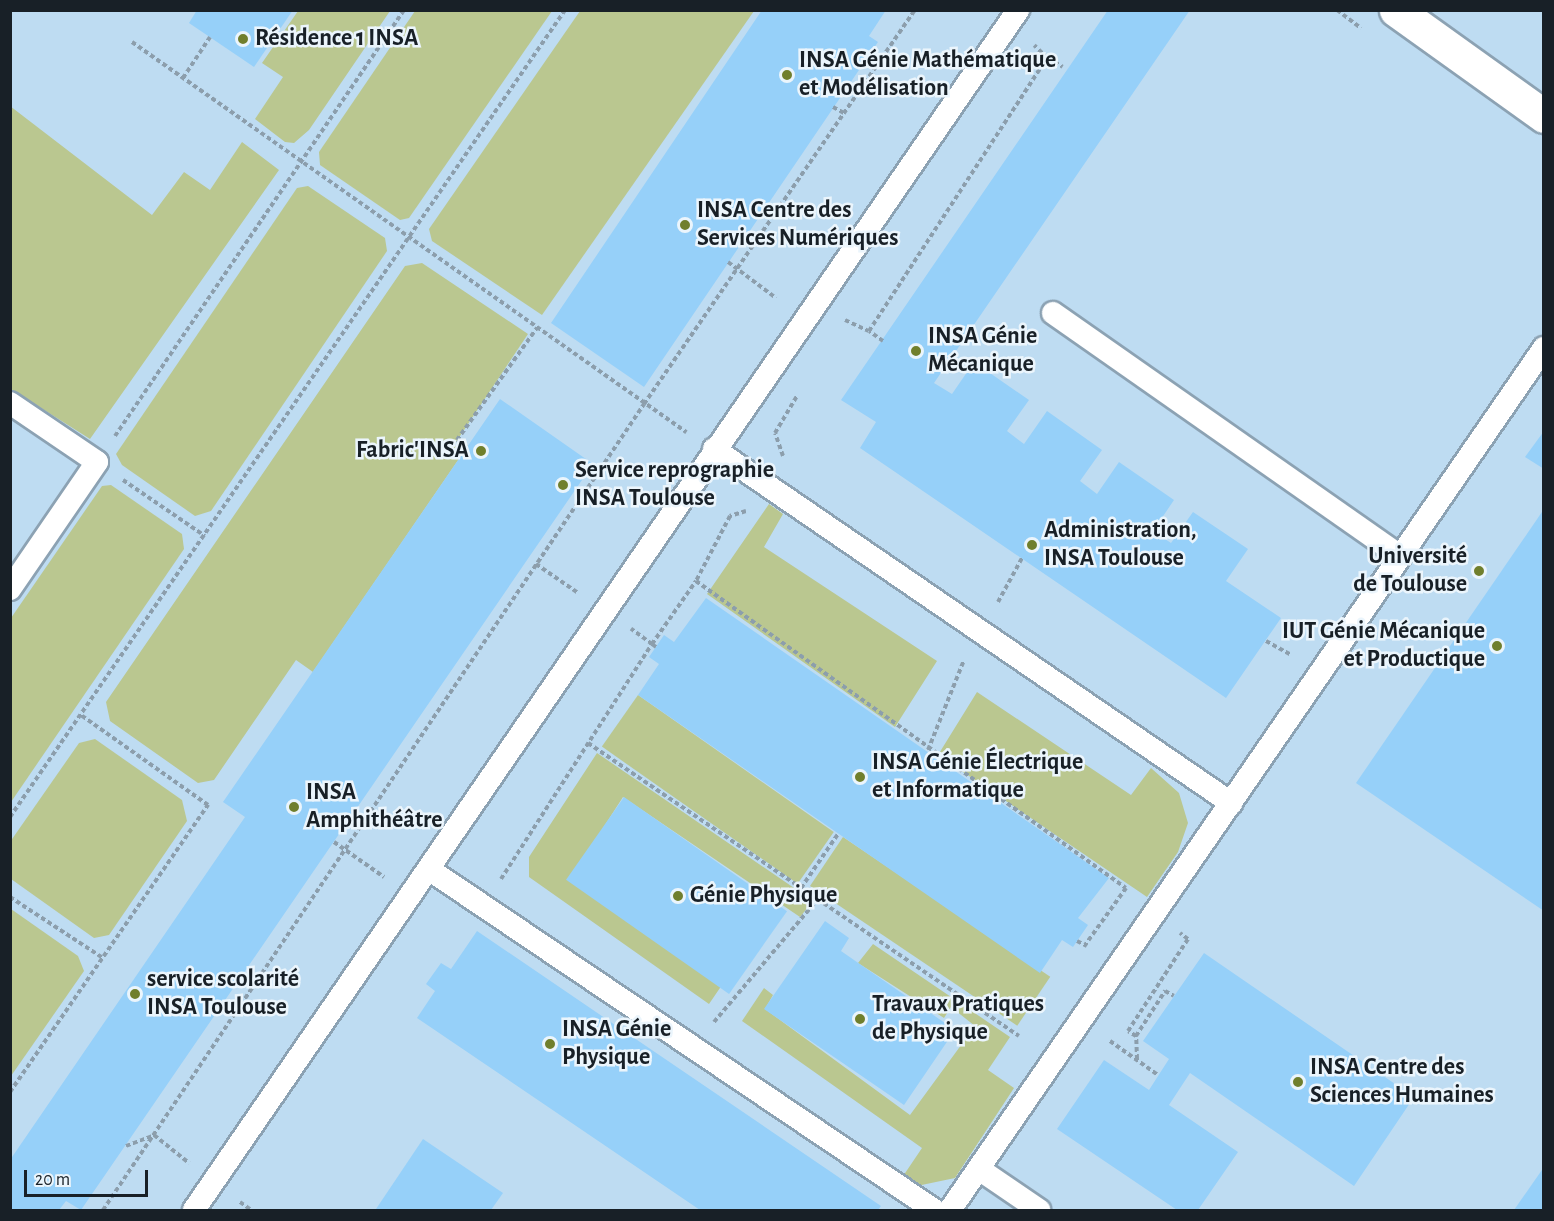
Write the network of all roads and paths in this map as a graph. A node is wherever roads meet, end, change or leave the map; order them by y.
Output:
1 (404, 10) edge
2 (565, 10) edge
3 (915, 10) edge
4 (1018, 10) edge
5 (1396, 10) edge
6 (1036, 35) dead end
7 (210, 37) dead end
8 (132, 42) dead end
9 (1047, 58) junction
10 (1063, 67) dead end
11 (183, 78) junction
12 (833, 107) dead end
13 (844, 113) junction
14 (1544, 116) edge
15 (301, 164) junction
16 (410, 238) junction
17 (728, 262) dead end
18 (737, 269) junction
19 (776, 298) dead end
20 (1053, 313) dead end
21 (537, 328) junction
22 (837, 328) dead end
23 (869, 331) junction
24 (883, 340) dead end
25 (1544, 348) edge
26 (803, 385) dead end
27 (10, 403) edge
28 (644, 404) junction
29 (669, 421) dead end
30 (467, 447) dead end
31 (714, 449) junction
32 (97, 462) junction
33 (787, 467) dead end
34 (758, 507) dead end
35 (205, 536) junction
36 (1400, 556) junction
37 (1022, 558) dead end
38 (696, 581) junction
39 (10, 589) edge
40 (995, 607) dead end
41 (969, 648) dead end
42 (81, 715) junction
43 (588, 743) junction
44 (932, 745) junction
45 (928, 750) dead end
46 (1231, 803) junction
47 (10, 818) edge
48 (838, 834) dead end
49 (334, 842) dead end
50 (345, 850) junction
51 (430, 870) junction
52 (498, 884) dead end
53 (801, 888) junction
54 (10, 897) edge
55 (412, 897) junction
56 (818, 899) junction
57 (1188, 939) dead end
58 (1085, 945) dead end
59 (103, 958) junction
60 (1174, 996) dead end
61 (709, 1028) dead end
62 (1019, 1036) dead end
63 (1136, 1036) junction
64 (1110, 1041) dead end
65 (1137, 1059) junction
66 (1158, 1075) dead end
67 (10, 1092) edge
68 (979, 1169) junction
69 (103, 1210) edge
70 (194, 1210) edge
71 (934, 1210) edge
72 (950, 1210) edge
73 (1039, 1210) edge

1 - 15 path
2 - 16 path
3 - 13 path
4 - 31 lane
5 - 14 street
6 - 9 path
7 - 11 path
8 - 11 path
9 - 10 path
9 - 23 path
11 - 15 path
12 - 13 path
13 - 18 path
15 - 16 path
15 - 32 path
16 - 21 path
16 - 35 path
17 - 18 path
18 - 19 path
18 - 28 path
20 - 36 lane
21 - 28 path
21 - 30 path
22 - 23 path
23 - 24 path
25 - 36 lane
26 - 33 path
27 - 32 lane
28 - 29 path
28 - 50 path
31 - 46 lane
31 - 51 lane
32 - 35 path
32 - 39 lane
34 - 38 path
35 - 42 path
36 - 46 lane
37 - 40 path
38 - 43 path
38 - 44 path
41 - 44 path
42 - 47 path
42 - 59 path
43 - 52 path
43 - 53 path
44 - 45 path
44 - 58 path
46 - 68 lane
48 - 53 path
49 - 50 path
50 - 55 path
50 - 69 path
51 - 55 lane
51 - 71 lane
53 - 56 path
54 - 59 path
55 - 70 lane
56 - 61 path
56 - 62 path
57 - 63 path
59 - 67 path
60 - 63 path
63 - 65 path
64 - 65 path
65 - 66 path
68 - 72 lane
68 - 73 lane

